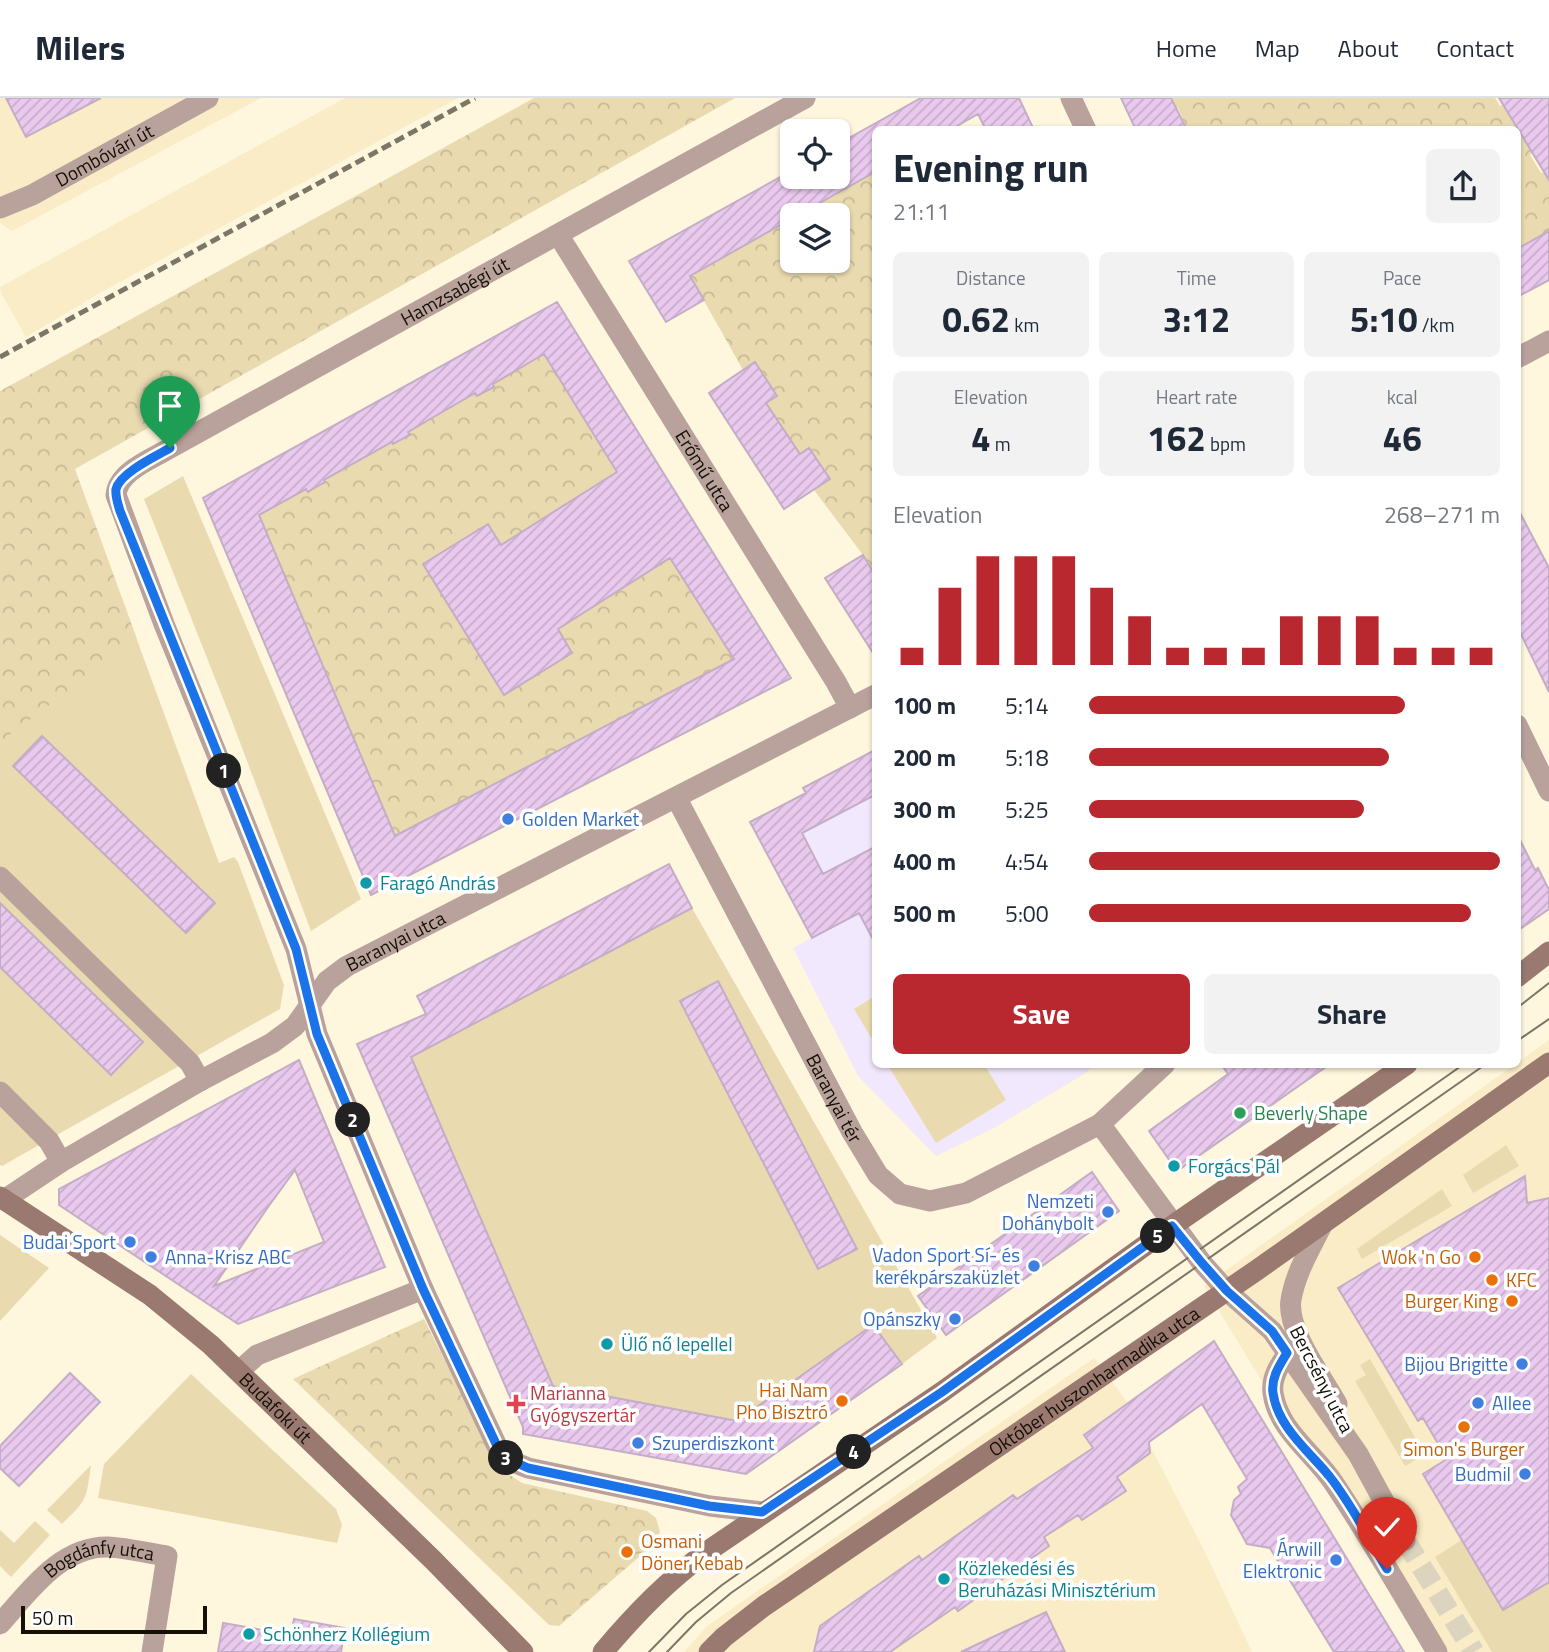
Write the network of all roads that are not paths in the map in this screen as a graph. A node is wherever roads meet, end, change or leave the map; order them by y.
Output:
1 (208, 98) edge
2 (806, 98) edge
3 (1071, 98) edge
4 (1084, 126) edge
5 (0, 208) edge
6 (559, 236) junction
7 (1549, 341) edge
8 (1521, 356) edge
9 (872, 697) edge
10 (850, 708) junction
11 (1521, 733) edge
12 (1549, 791) edge
13 (677, 799) junction
14 (0, 877) edge
15 (1549, 953) edge
16 (1521, 974) edge
17 (311, 1004) junction
18 (1549, 1063) edge
19 (1161, 1068) edge
20 (1402, 1068) edge
21 (200, 1081) junction
22 (0, 1092) edge
23 (1100, 1124) junction
24 (61, 1162) junction
25 (2, 1198) edge
26 (1322, 1225) junction
27 (1172, 1226) junction
28 (423, 1289) junction
29 (1227, 1291) junction
30 (1287, 1353) junction
31 (239, 1371) junction
32 (1358, 1454) junction
33 (762, 1512) junction
34 (1405, 1539) tunnel mouth
35 (0, 1624) edge
36 (152, 1652) edge
37 (523, 1652) edge
38 (603, 1652) edge
39 (709, 1652) edge
40 (1437, 1652) edge

1 - 5 street, Dombóvári út
2 - 6 street, Hamzsabégi út
3 - 4 street
6 - 10 street, Erőmű utca
6 - 17 street, Hamzsabégi út
7 - 8 street
9 - 10 street, Baranyai utca
10 - 13 street, Baranyai utca
11 - 12 street
13 - 17 street, Baranyai utca
13 - 23 street, Baranyai tér
14 - 21 street
15 - 16 main road
17 - 21 street, Baranyai utca
17 - 28 street
18 - 26 main road, Október huszonharmadika utca
19 - 23 street, Baranyai tér
20 - 27 main road
21 - 24 street, Baranyai utca
22 - 24 street
23 - 27 street
24 - 25 street, Baranyai utca
25 - 31 main road, Budafoki út
26 - 29 main road, Október huszonharmadika utca
26 - 32 street, Bercsényi utca
27 - 29 street, Bercsényi utca
27 - 33 main road
28 - 31 street
28 - 33 street
29 - 30 street, Bercsényi utca
29 - 39 main road, Október huszonharmadika utca
30 - 32 street, Bercsényi utca
30 - 40 street, Bercsényi utca
31 - 37 main road, Budafoki út
32 - 34 street, Bercsényi utca
33 - 38 main road
35 - 36 street, Bogdánfy utca

